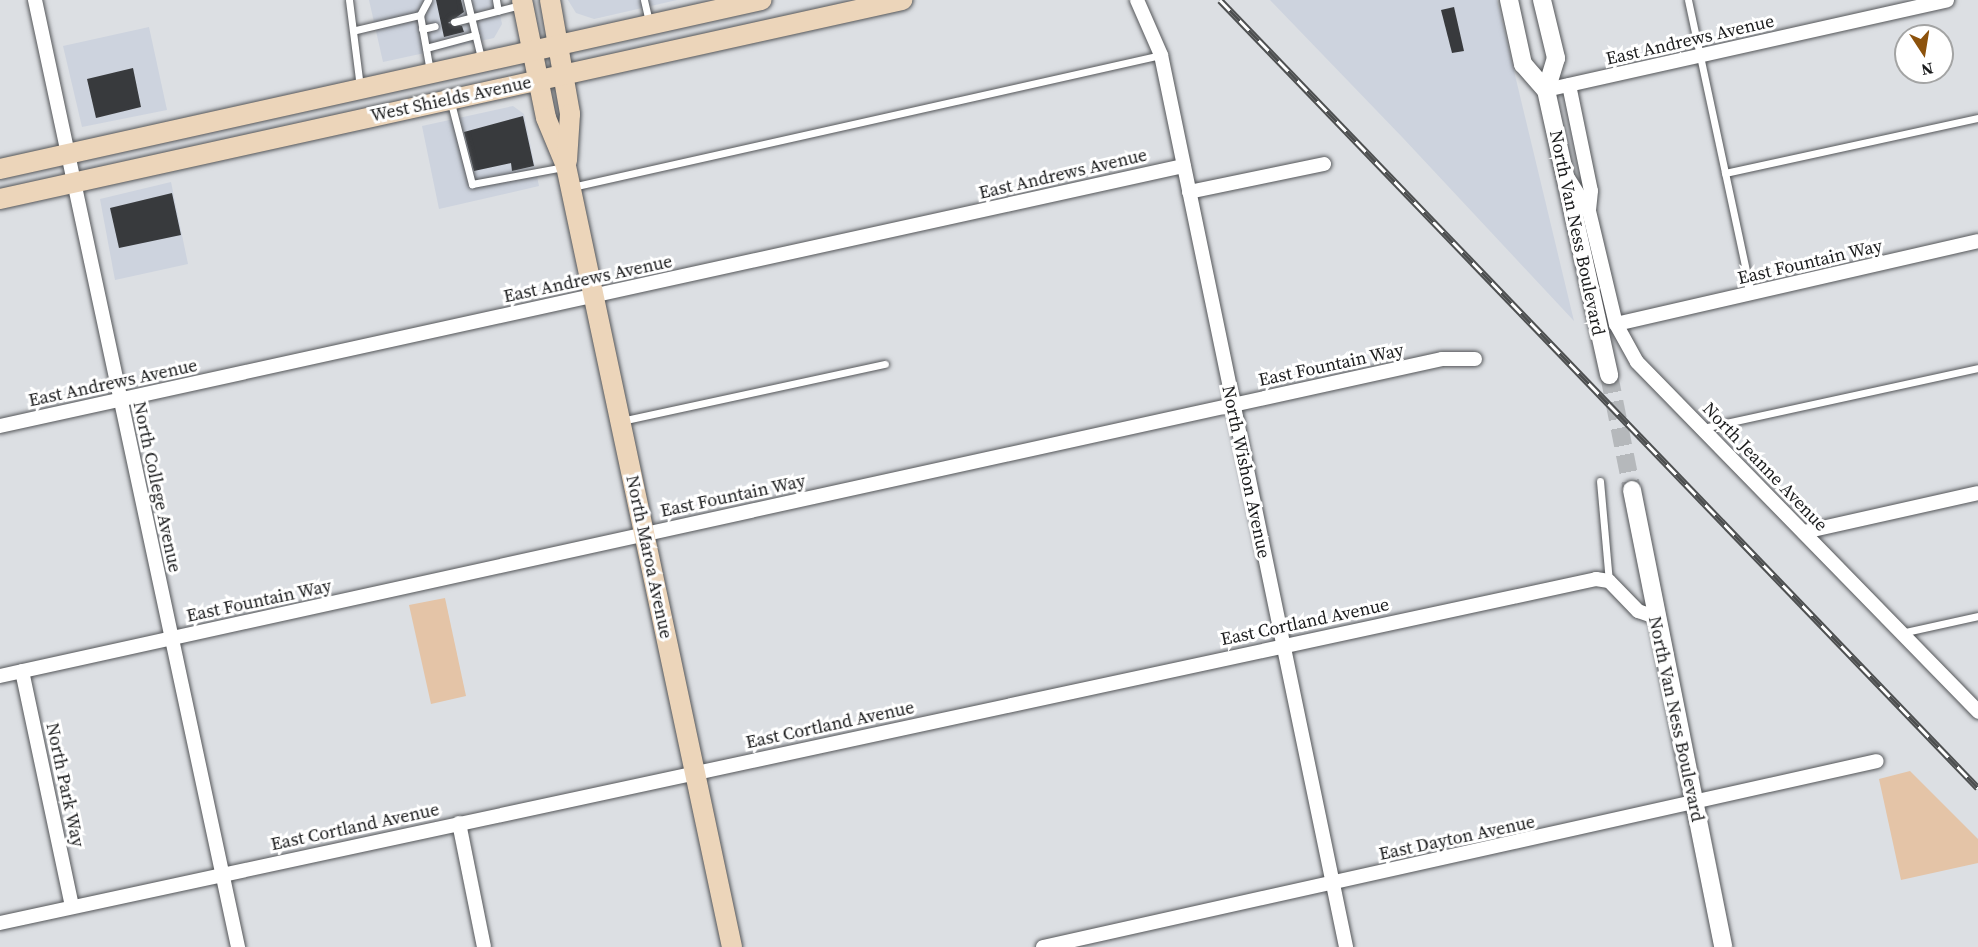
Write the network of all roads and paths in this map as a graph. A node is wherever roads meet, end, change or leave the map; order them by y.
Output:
1 (34, 0) edge
2 (349, 0) edge
3 (428, 0) edge
4 (467, 0) edge
5 (496, 0) edge
6 (550, 0) edge
7 (644, 0) edge
8 (762, 0) edge
9 (902, 0) edge
10 (1137, 0) edge
11 (1509, 0) edge
12 (1542, 0) edge
13 (1688, 0) edge
14 (1947, 0) edge
15 (522, 2) edge
16 (498, 11) junction
17 (420, 15) junction
18 (471, 17) junction
19 (454, 22) dead end
20 (649, 25) junction
21 (435, 26) dead end
22 (422, 29) junction
23 (356, 30) junction
24 (475, 35) junction
25 (558, 45) junction
26 (426, 48) junction
27 (532, 51) junction
28 (1161, 55) junction
29 (1700, 56) junction
30 (482, 62) junction
31 (431, 73) junction
32 (564, 75) junction
33 (538, 80) junction
34 (1569, 85) junction
35 (360, 89) junction
36 (1546, 90) junction
37 (451, 99) junction
38 (1978, 118) edge
39 (68, 154) junction
40 (1324, 164) dead end
41 (566, 166) junction
42 (1184, 166) junction
43 (0, 169) edge
44 (1564, 171) junction
45 (1725, 172) junction
46 (74, 182) junction
47 (571, 188) junction
48 (1189, 192) junction
49 (0, 199) edge
50 (1589, 211) junction
51 (1978, 241) edge
52 (1751, 294) junction
53 (593, 297) junction
54 (1616, 324) junction
55 (1475, 359) dead end
56 (885, 364) dead end
57 (1978, 368) edge
58 (1609, 375) tunnel mouth
59 (120, 399) junction
60 (1232, 405) junction
61 (620, 421) junction
62 (0, 426) edge
63 (1703, 428) junction
64 (1600, 481) dead end
65 (1632, 490) tunnel mouth
66 (1978, 493) edge
67 (1804, 532) junction
68 (645, 534) junction
69 (1609, 580) junction
70 (1978, 616) edge
71 (1655, 617) junction
72 (1902, 633) junction
73 (171, 638) junction
74 (1282, 645) junction
75 (22, 671) junction
76 (0, 676) edge
77 (1978, 712) edge
78 (1877, 761) dead end
79 (696, 771) junction
80 (1694, 803) junction
81 (459, 823) junction
82 (222, 874) junction
83 (1333, 883) junction
84 (72, 906) junction
85 (0, 923) edge
86 (238, 947) edge
87 (484, 947) edge
88 (732, 947) edge
89 (1043, 947) edge
90 (1346, 947) edge
91 (1723, 947) edge

1 - 39 street, North College Avenue
2 - 23 lane
3 - 17 lane
4 - 18 lane
5 - 16 lane
6 - 25 main road
7 - 20 lane
8 - 20 main road, West Shields Avenue
9 - 32 main road, West Shields Avenue
10 - 28 street, North Wishon Avenue
11 - 36 street, North Van Ness Boulevard
12 - 36 street, North Van Ness Boulevard
13 - 29 lane
14 - 29 street, East Andrews Avenue
15 - 16 lane
15 - 27 main road, North Maroa Avenue
16 - 18 lane
17 - 22 lane
17 - 23 lane
18 - 19 lane
18 - 24 lane
20 - 25 main road, West Shields Avenue
21 - 22 lane
22 - 26 lane
23 - 35 lane
24 - 26 lane
24 - 30 lane
25 - 27 main road, West Shields Avenue
25 - 32 main road, North Maroa Avenue
26 - 31 lane
27 - 30 main road, West Shields Avenue
27 - 33 main road, North Maroa Avenue
28 - 42 street, North Wishon Avenue
28 - 47 lane
29 - 34 street, East Andrews Avenue
29 - 45 lane
30 - 31 main road, West Shields Avenue
31 - 35 main road, West Shields Avenue
32 - 33 main road, West Shields Avenue
32 - 41 main road, North Maroa Avenue
33 - 37 main road, West Shields Avenue
33 - 41 main road, North Maroa Avenue
34 - 36 street, East Andrews Avenue
34 - 50 street, North Jeanne Avenue
35 - 39 main road, West Shields Avenue
36 - 44 street, North Van Ness Boulevard
37 - 41 lane
37 - 46 main road, West Shields Avenue
38 - 45 lane
39 - 43 main road, West Shields Avenue
39 - 46 street, North College Avenue
40 - 48 street
41 - 47 main road, North Maroa Avenue
42 - 48 street, North Wishon Avenue
42 - 53 street, East Andrews Avenue
44 - 50 street, North Jeanne Avenue
44 - 58 street, North Van Ness Boulevard
45 - 52 lane
46 - 49 main road, West Shields Avenue
46 - 59 street, North College Avenue
47 - 53 main road, North Maroa Avenue
48 - 60 street, North Wishon Avenue
50 - 54 street, North Jeanne Avenue
51 - 52 street, East Fountain Way
52 - 54 street, East Fountain Way
53 - 59 street, East Andrews Avenue
53 - 61 main road, North Maroa Avenue
54 - 63 street, North Jeanne Avenue
55 - 60 street, East Fountain Way
56 - 61 lane
57 - 63 lane
59 - 62 street, East Andrews Avenue
59 - 73 street, North College Avenue
60 - 68 street, East Fountain Way
60 - 74 street, North Wishon Avenue
61 - 68 main road, North Maroa Avenue
63 - 67 street, North Jeanne Avenue
64 - 69 lane
65 - 71 street, North Van Ness Boulevard
66 - 67 street
67 - 72 street, North Jeanne Avenue
68 - 73 street, East Fountain Way
68 - 79 main road, North Maroa Avenue
69 - 71 street
69 - 74 street, East Cortland Avenue
70 - 72 lane
71 - 80 street, North Van Ness Boulevard
72 - 77 street, North Jeanne Avenue
73 - 75 street, East Fountain Way
73 - 82 street, North College Avenue
74 - 79 street, East Cortland Avenue
74 - 83 street, North Wishon Avenue
75 - 76 street, East Fountain Way
75 - 84 street, North Park Way
78 - 80 street, East Dayton Avenue
79 - 81 street, East Cortland Avenue
79 - 88 main road, North Maroa Avenue
80 - 83 street, East Dayton Avenue
80 - 91 street, North Van Ness Boulevard
81 - 82 street, East Cortland Avenue
81 - 87 street
82 - 84 street, East Cortland Avenue
82 - 86 street, North College Avenue
83 - 89 street, East Dayton Avenue
83 - 90 street, North Wishon Avenue
84 - 85 street, East Cortland Avenue

